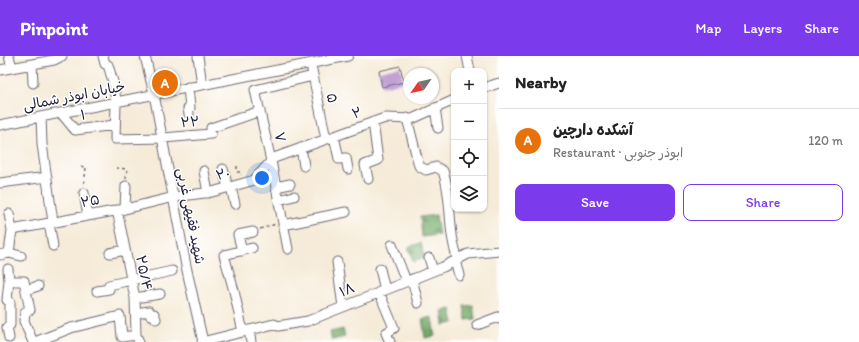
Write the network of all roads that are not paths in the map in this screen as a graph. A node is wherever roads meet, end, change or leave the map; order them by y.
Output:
1 (9, 56) edge
2 (62, 56) edge
3 (103, 56) edge
4 (145, 56) edge
5 (198, 56) edge
6 (348, 56) edge
7 (467, 56) edge
8 (316, 60) edge
9 (32, 64) junction
10 (12, 68) junction
11 (469, 68) edge
12 (0, 70) edge
13 (313, 76) junction
14 (33, 83) dead end
15 (499, 83) edge
16 (202, 85) junction
17 (188, 87) junction
18 (487, 87) edge
19 (154, 94) junction
20 (451, 101) edge
21 (116, 102) junction
22 (435, 108) junction
23 (260, 111) junction
24 (61, 113) junction
25 (189, 114) dead end
26 (41, 117) junction
27 (407, 118) junction
28 (373, 122) junction
29 (0, 125) edge
30 (116, 125) junction
31 (438, 128) dead end
32 (162, 138) junction
33 (330, 138) junction
34 (301, 148) junction
35 (272, 161) junction
36 (304, 166) dead end
37 (224, 169) dead end
38 (348, 169) dead end
39 (204, 171) dead end
40 (47, 177) junction
41 (368, 179) dead end
42 (0, 183) edge
43 (290, 184) dead end
44 (126, 186) road end
45 (230, 187) junction
46 (276, 187) junction
47 (84, 193) road end
48 (208, 193) junction
49 (294, 196) dead end
50 (174, 197) junction
51 (279, 200) junction
52 (235, 204) dead end
53 (121, 209) junction
54 (346, 212) dead end
55 (9, 214) dead end
56 (88, 216) junction
57 (51, 223) junction
58 (283, 224) junction
59 (12, 230) junction
60 (253, 232) road end
61 (392, 245) dead end
62 (53, 246) dead end
63 (252, 248) dead end
64 (288, 249) dead end
65 (125, 250) junction
66 (242, 251) junction
67 (499, 251) edge
68 (10, 253) junction
69 (110, 253) dead end
70 (0, 255) edge
71 (22, 256) dead end
72 (429, 258) dead end
73 (456, 260) junction
74 (337, 262) dead end
75 (380, 268) dead end
76 (8, 269) dead end
77 (433, 270) junction
78 (172, 271) dead end
79 (459, 275) dead end
80 (132, 280) junction
81 (409, 280) junction
82 (9, 281) junction
83 (38, 286) dead end
84 (26, 290) junction
85 (97, 291) dead end
86 (382, 291) junction
87 (160, 294) dead end
88 (135, 298) junction
89 (418, 302) dead end
90 (343, 307) junction
91 (136, 313) junction
92 (156, 319) dead end
93 (499, 319) edge
94 (477, 325) dead end
95 (246, 331) junction
96 (9, 338) dead end
97 (138, 338) edge
98 (34, 342) edge
99 (203, 342) edge
100 (251, 342) edge
101 (390, 342) edge

1 - 10 street
2 - 9 street
3 - 21 street
4 - 19 street, شهید فقیهی غربی
5 - 16 street
6 - 8 street, خیابان ابوذر شمالی
7 - 11 street
8 - 13 street, ۵
8 - 16 street, خیابان ابوذر شمالی
9 - 10 street
9 - 14 street
10 - 12 street
13 - 23 street, ۷
13 - 33 street, ۵
15 - 18 street
16 - 17 street, خیابان ابوذر شمالی
17 - 19 street, خیابان ابوذر شمالی
17 - 25 street
19 - 21 street, خیابان ابوذر شمالی
19 - 32 street, شهید فقیهی غربی
20 - 22 street, ۲
21 - 24 street, خیابان ابوذر شمالی
21 - 30 street
22 - 27 street, ۲
22 - 31 street
23 - 32 street, ۲۲
23 - 35 street, ۷
24 - 26 street, خیابان ابوذر شمالی
24 - 30 street, ۱
26 - 29 street, خیابان ابوذر شمالی
26 - 40 street
27 - 28 street, ۲
27 - 73 street
28 - 33 street, ۲
28 - 41 street
30 - 32 street
32 - 50 street, شهید فقیهی غربی
33 - 34 street, ۲
33 - 38 street, ۵
34 - 35 street, ۲
34 - 36 street
35 - 45 street, ۲۰
35 - 46 street, ۷
37 - 45 street
39 - 48 street
40 - 42 street
40 - 57 street
43 - 46 street
44 - 53 street, ۲۵/۴
45 - 48 street, ۲۰
45 - 52 street
46 - 51 street, ۷
47 - 56 street
48 - 50 street, ۲۰
49 - 51 street
50 - 53 street, ۲۵
50 - 99 street, شهید فقیهی غربی
51 - 58 street, ۷
53 - 56 street, ۲۵
53 - 65 street, ۲۵/۴
54 - 58 street
55 - 59 street
56 - 57 street, ۲۵
57 - 59 street, ۲۵
57 - 62 street
58 - 64 street, ۷
59 - 68 street
60 - 66 street
61 - 81 street
63 - 66 street
65 - 69 street
65 - 80 street, ۲۵/۴
66 - 95 street
67 - 73 street, ۱۸
68 - 70 street
68 - 71 street
72 - 77 street
73 - 77 street, ۱۸
73 - 79 street
74 - 90 street
75 - 86 street
76 - 82 street
77 - 81 street, ۱۸
78 - 80 street
80 - 85 street
80 - 88 street, ۲۵/۴
81 - 86 street, ۱۸
81 - 89 street
82 - 84 street
82 - 96 street
83 - 84 street
84 - 98 street
86 - 90 street, ۱۸
86 - 101 street
87 - 88 street
88 - 91 street, ۲۵/۴
90 - 95 street, ۱۸
91 - 92 street
91 - 97 street, ۲۵/۴
93 - 94 street
95 - 99 street, ۱۸
95 - 100 street
97 - 98 street

